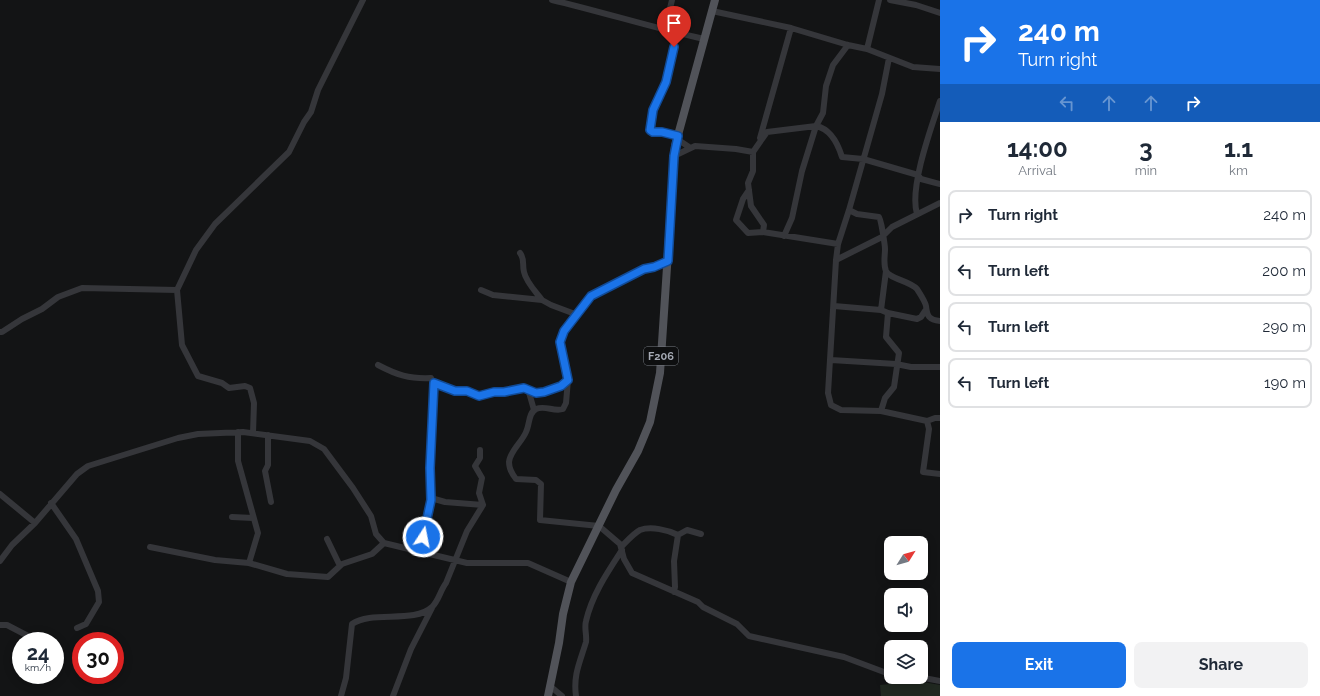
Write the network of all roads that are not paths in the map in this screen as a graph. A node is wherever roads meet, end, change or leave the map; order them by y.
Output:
1 (363, 0) edge
2 (552, 0) edge
3 (672, 0) edge
4 (715, 0) edge
5 (879, 0) edge
6 (890, 0) edge
7 (917, 3) edge
8 (712, 11) junction
9 (940, 13) edge
10 (791, 28) junction
11 (674, 32) junction
12 (704, 39) junction
13 (848, 45) junction
14 (867, 49) junction
15 (889, 58) junction
16 (940, 69) edge
17 (940, 101) edge
18 (816, 126) junction
19 (677, 138) junction
20 (689, 147) junction
21 (758, 147) junction
22 (753, 152) junction
23 (674, 156) junction
24 (863, 159) junction
25 (918, 175) junction
26 (940, 184) edge
27 (749, 190) junction
28 (940, 203) edge
29 (849, 210) junction
30 (917, 214) junction
31 (763, 232) junction
32 (784, 236) junction
33 (882, 237) junction
34 (838, 244) junction
35 (520, 253) dead end
36 (836, 260) junction
37 (668, 261) junction
38 (886, 271) junction
39 (177, 290) junction
40 (481, 290) dead end
41 (542, 300) junction
42 (834, 306) junction
43 (881, 310) junction
44 (925, 311) junction
45 (888, 313) junction
46 (575, 314) junction
47 (917, 319) junction
48 (932, 320) junction
49 (940, 321) edge
50 (0, 332) edge
51 (831, 360) junction
52 (896, 364) junction
53 (378, 365) dead end
54 (940, 367) edge
55 (568, 380) junction
56 (434, 383) junction
57 (528, 389) junction
58 (534, 410) junction
59 (881, 411) junction
60 (940, 418) edge
61 (927, 421) junction
62 (238, 432) junction
63 (252, 433) junction
64 (268, 435) junction
65 (480, 450) dead end
66 (940, 474) edge
67 (0, 494) edge
68 (431, 498) junction
69 (271, 502) dead end
70 (51, 503) junction
71 (483, 505) junction
72 (232, 517) dead end
73 (253, 518) junction
74 (35, 523) junction
75 (599, 526) junction
76 (701, 534) dead end
77 (678, 535) junction
78 (327, 539) dead end
79 (384, 543) junction
80 (150, 547) dead end
81 (621, 548) junction
82 (421, 552) junction
83 (454, 560) junction
84 (0, 561) edge
85 (249, 563) junction
86 (340, 566) junction
87 (571, 582) junction
88 (674, 592) junction
89 (432, 608) junction
90 (0, 625) edge
91 (77, 628) dead end
92 (20, 632) edge
93 (884, 672) edge
94 (928, 679) edge
95 (940, 681) edge
96 (550, 686) junction
97 (341, 696) edge
98 (393, 696) edge
99 (548, 696) edge
100 (562, 696) edge
101 (576, 696) edge

1 - 39 street
2 - 11 street
3 - 11 street
4 - 8 main road, F206
5 - 14 street
6 - 7 street
7 - 9 street
8 - 10 street
8 - 12 main road, F206
10 - 13 street
10 - 21 street
11 - 12 street
11 - 19 street
12 - 19 main road, F206
13 - 14 street
13 - 18 street
14 - 15 street
15 - 16 street
15 - 24 street
17 - 25 street
18 - 21 street
18 - 24 street
18 - 32 street
19 - 20 street
19 - 23 main road, F206
20 - 22 street
20 - 23 street
21 - 22 street
22 - 27 street
23 - 37 main road, F206
24 - 25 street
24 - 29 street
25 - 26 street
25 - 30 street
27 - 31 street
27 - 31 street
28 - 30 street
29 - 33 street
29 - 34 street
30 - 33 street
31 - 32 street
32 - 34 street
33 - 36 street
33 - 38 street
34 - 36 street
35 - 41 street
36 - 42 street
37 - 46 street
37 - 75 main road, F206
38 - 43 street
38 - 44 street
39 - 50 street
39 - 63 street
40 - 41 street
41 - 46 street
42 - 43 street
42 - 51 street
43 - 45 street
44 - 47 street
44 - 48 street
45 - 47 street
45 - 52 street
46 - 55 street
47 - 48 street
48 - 49 street
51 - 52 street
51 - 59 street
52 - 54 street
52 - 59 street
53 - 56 street
55 - 57 street
55 - 58 street
56 - 57 street
56 - 68 street
57 - 58 street
58 - 75 street
59 - 61 street
60 - 61 street
61 - 66 street
62 - 63 street
62 - 70 street
62 - 73 street
63 - 64 street
64 - 69 street
64 - 79 street
65 - 71 street
67 - 74 street
68 - 71 street
68 - 82 street
70 - 74 street
70 - 91 street
71 - 83 street
72 - 73 street
73 - 85 street
74 - 84 street
75 - 81 street
75 - 87 main road, F206
76 - 77 street
77 - 81 street
77 - 88 street
78 - 86 street
79 - 82 street
79 - 86 street
80 - 85 street
81 - 88 street
81 - 101 street
82 - 83 street
83 - 87 street
83 - 89 street
85 - 86 street
87 - 96 main road, F206
88 - 93 street
89 - 97 street
89 - 98 street
90 - 92 street
94 - 95 street
96 - 99 main road, F206
96 - 100 street

